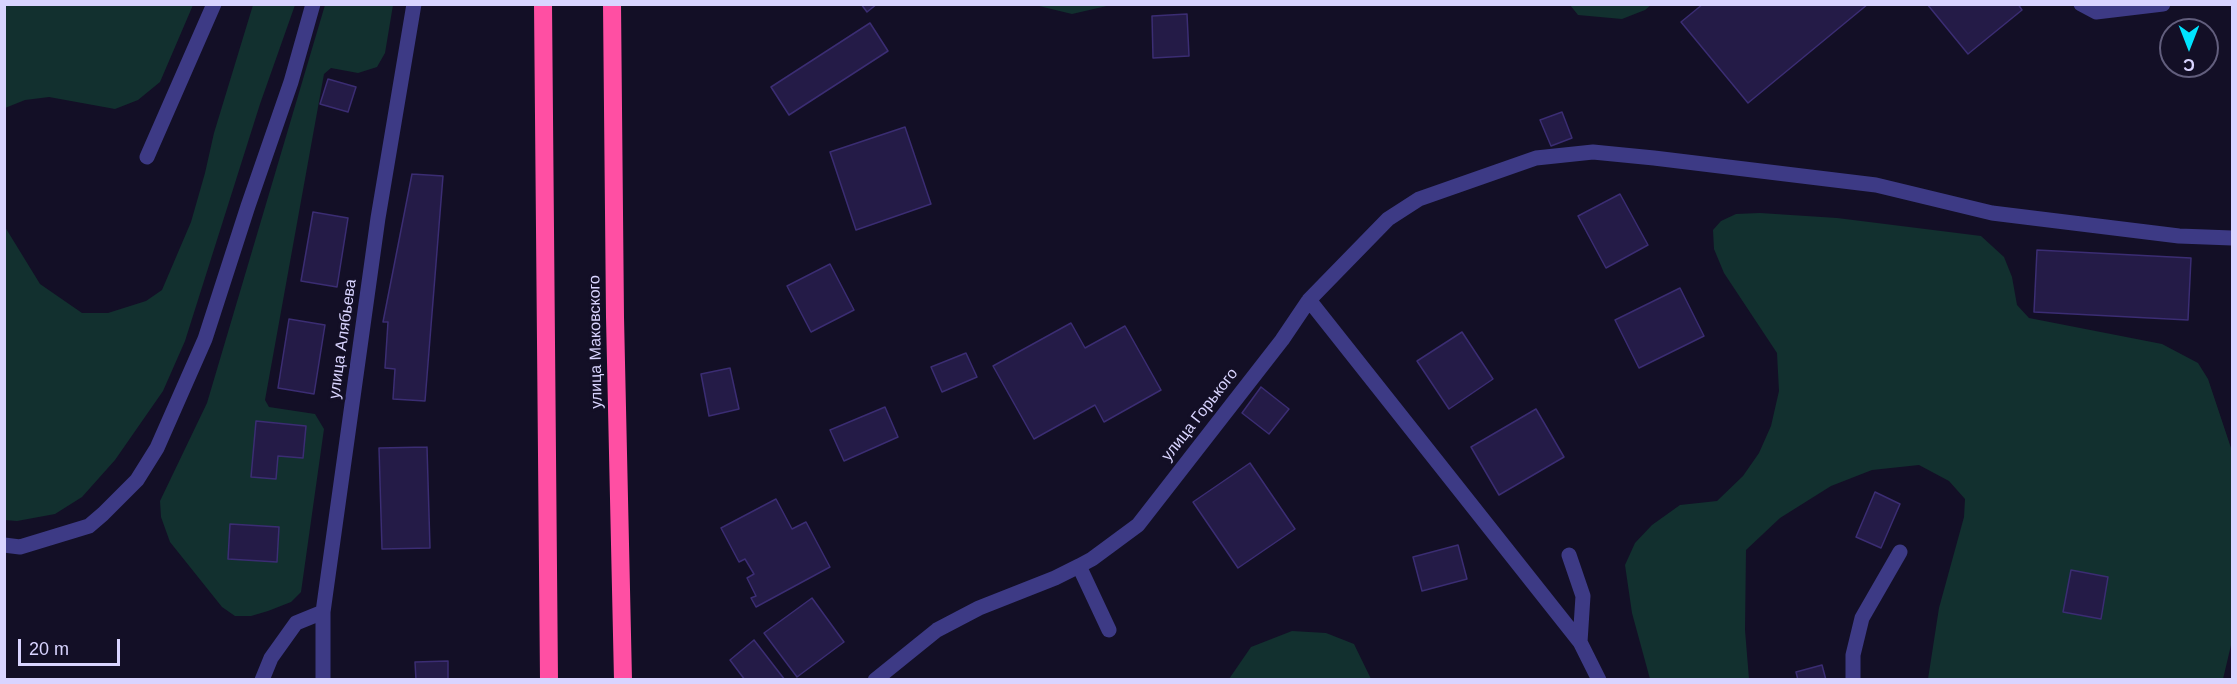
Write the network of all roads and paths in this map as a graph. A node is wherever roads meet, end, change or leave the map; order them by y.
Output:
1 (214, 4) edge
2 (313, 4) edge
3 (414, 4) edge
4 (543, 4) edge
5 (612, 4) edge
6 (2081, 4) edge
7 (2163, 4) edge
8 (147, 157) dead end
9 (2232, 237) edge
10 (1309, 300) junction
11 (4, 545) edge
12 (1900, 552) dead end
13 (1569, 555) dead end
14 (1079, 566) junction
15 (323, 612) junction
16 (1109, 630) dead end
17 (1580, 642) junction
18 (262, 680) edge
19 (323, 680) edge
20 (549, 680) edge
21 (623, 680) edge
22 (875, 680) edge
23 (1599, 680) edge
24 (1853, 680) edge

1 - 8 lane
2 - 11 lane
3 - 15 lane, улица Алябьева
4 - 20 highway
5 - 21 highway, улица Маковского
6 - 7 lane
9 - 10 lane, улица Горького
10 - 14 lane, улица Горького
10 - 17 lane
12 - 24 lane
13 - 17 lane
14 - 16 lane
14 - 22 lane, улица Горького
15 - 18 lane
15 - 19 lane, улица Алябьева
17 - 23 lane

